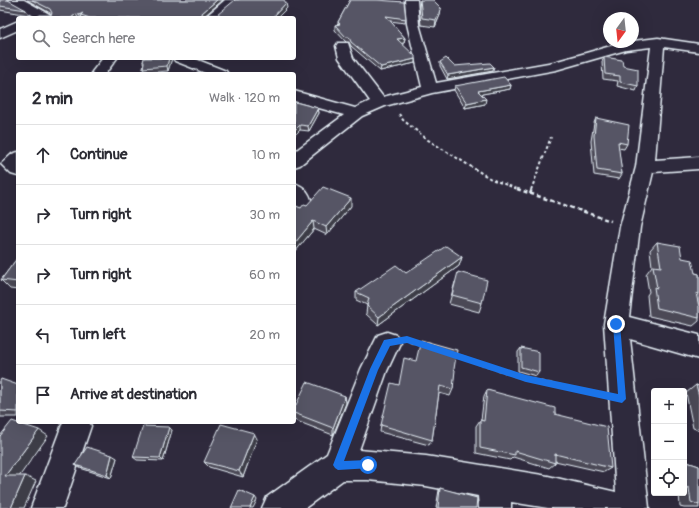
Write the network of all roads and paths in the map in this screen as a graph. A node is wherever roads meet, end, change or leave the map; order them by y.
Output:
1 (17, 0) edge
2 (232, 0) edge
3 (411, 0) edge
4 (40, 16) edge
5 (212, 16) edge
6 (16, 26) edge
7 (0, 34) edge
8 (658, 42) junction
9 (343, 46) dead end
10 (699, 48) edge
11 (536, 55) dead end
12 (109, 60) edge
13 (185, 60) edge
14 (556, 66) junction
15 (100, 72) dead end
16 (216, 72) edge
17 (430, 89) junction
18 (296, 97) edge
19 (385, 101) junction
20 (356, 113) junction
21 (551, 137) dead end
22 (296, 158) edge
23 (699, 163) edge
24 (645, 167) junction
25 (530, 194) junction
26 (630, 227) junction
27 (616, 324) junction
28 (387, 343) joint
29 (422, 344) edge
30 (699, 347) edge
31 (452, 354) edge
32 (622, 399) junction
33 (76, 426) dead end
34 (338, 465) junction
35 (494, 495) edge
36 (47, 508) edge
37 (278, 508) edge
38 (615, 508) edge
39 (633, 508) edge

1 - 4 street
2 - 5 street
3 - 17 street
6 - 7 street
8 - 10 street
8 - 14 street
8 - 24 street
9 - 19 street
11 - 14 street
12 - 15 street
13 - 16 street
14 - 17 street
17 - 19 street
18 - 20 street
19 - 20 street
19 - 25 path
20 - 22 street
21 - 25 path
23 - 24 street
24 - 26 street
25 - 26 path
26 - 27 street
27 - 30 street
27 - 32 street
28 - 29 path
28 - 34 street
31 - 32 path
32 - 39 street
33 - 36 street
34 - 35 street
34 - 37 street
35 - 38 street

